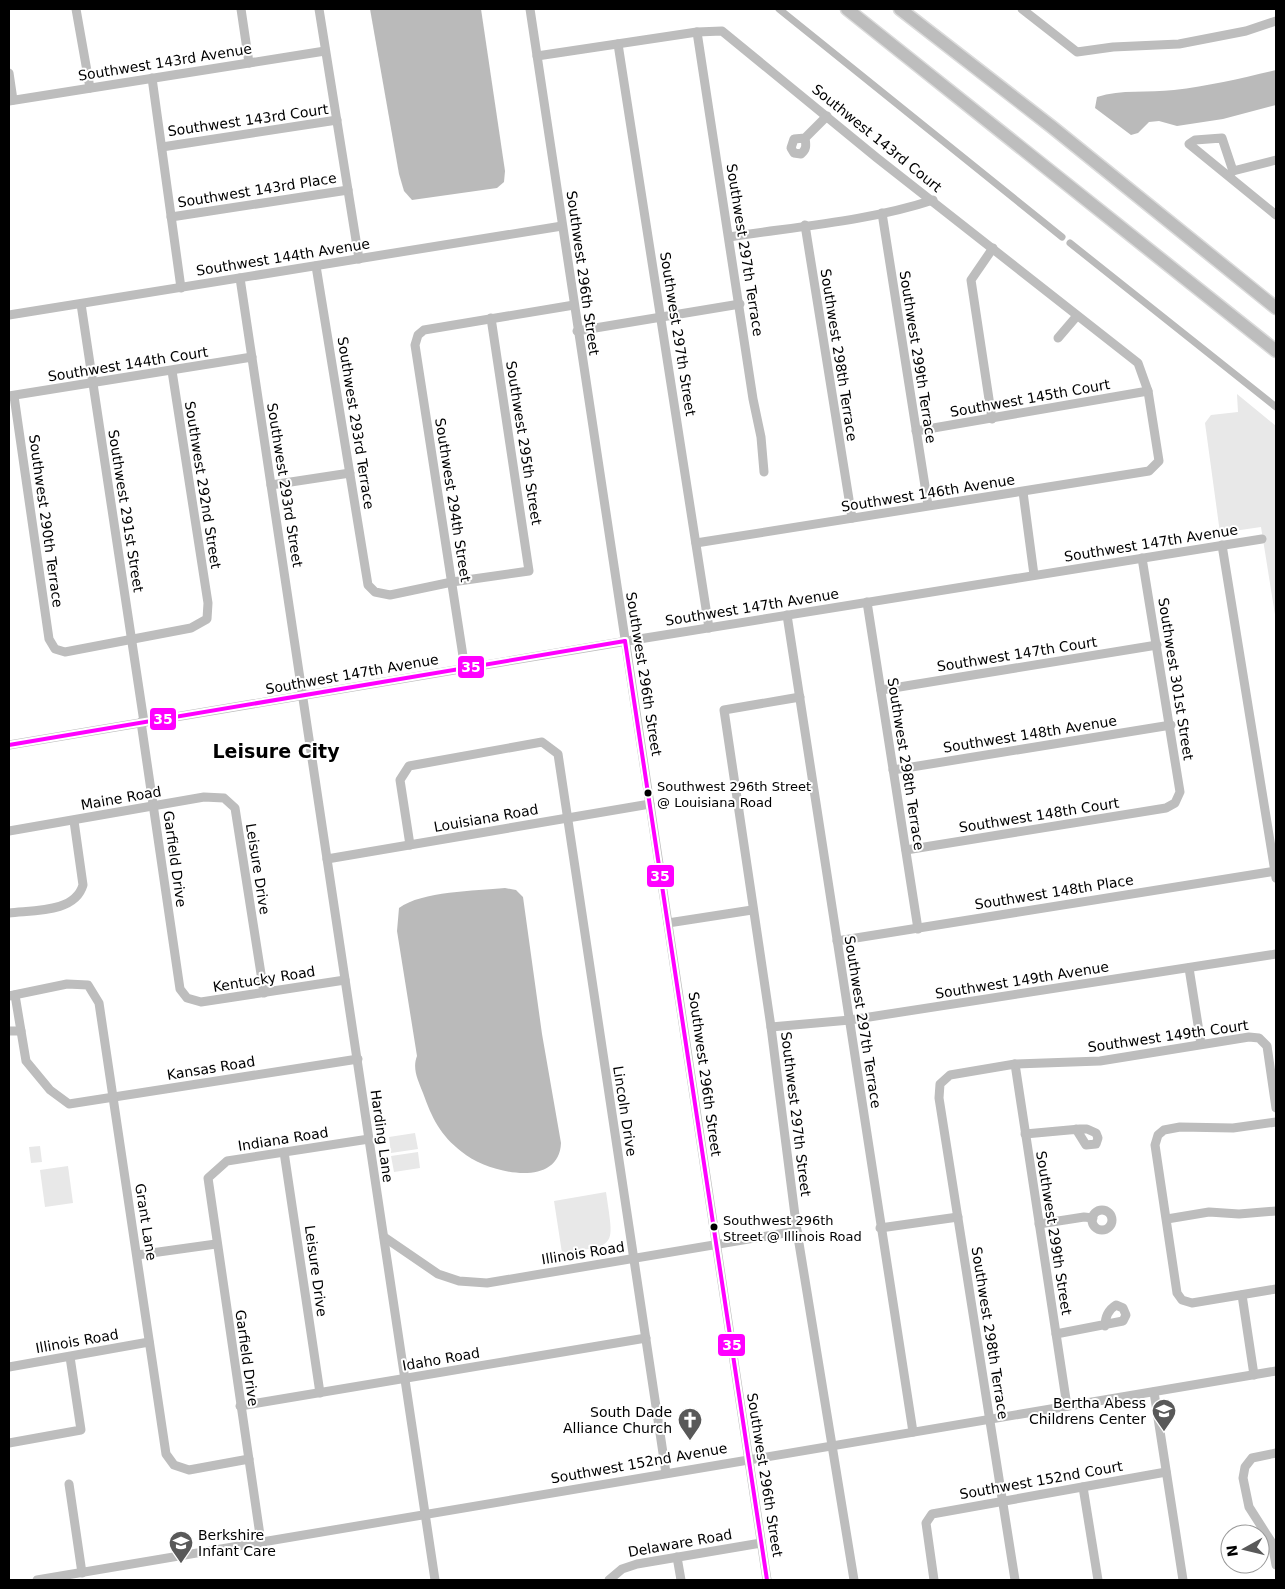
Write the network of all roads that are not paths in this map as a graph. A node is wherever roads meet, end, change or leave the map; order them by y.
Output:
1 (76, 9) edge
2 (241, 9) edge
3 (319, 9) edge
4 (530, 9) edge
5 (847, 9) edge
6 (900, 9) edge
7 (1024, 10) edge
8 (1276, 21) edge
9 (696, 32) junction
10 (618, 44) junction
11 (325, 51) junction
12 (537, 56) junction
13 (249, 63) junction
14 (9, 73) edge
15 (152, 78) junction
16 (90, 88) junction
17 (11, 100) edge
18 (827, 116) junction
19 (337, 120) junction
20 (805, 138) dead end
21 (162, 146) junction
22 (1276, 160) edge
23 (1230, 174) junction
24 (348, 190) junction
25 (933, 200) junction
26 (882, 213) junction
27 (1276, 215) edge
28 (171, 217) junction
29 (805, 225) junction
30 (562, 226) junction
31 (729, 237) junction
32 (993, 248) junction
33 (359, 259) junction
34 (316, 266) junction
35 (240, 278) junction
36 (180, 288) junction
37 (81, 304) junction
38 (740, 304) junction
39 (574, 306) junction
40 (1276, 308) edge
41 (9, 315) edge
42 (661, 317) junction
43 (1076, 317) junction
44 (491, 318) junction
45 (577, 331) junction
46 (1058, 338) dead end
47 (1276, 351) edge
48 (252, 357) junction
49 (172, 371) junction
50 (92, 383) junction
51 (1148, 391) junction
52 (11, 396) edge
53 (992, 420) junction
54 (916, 431) junction
55 (1159, 461) joint
56 (764, 472) dead end
57 (350, 473) junction
58 (271, 485) junction
59 (1023, 492) junction
60 (928, 505) junction
61 (852, 518) junction
62 (1262, 538) dead end
63 (696, 543) junction
64 (1222, 545) junction
65 (1142, 558) junction
66 (529, 571) joint
67 (1034, 575) junction
68 (452, 582) junction
69 (867, 602) junction
70 (787, 615) junction
71 (709, 628) junction
72 (132, 641) junction
73 (625, 641) junction
74 (1157, 645) junction
75 (465, 668) junction
76 (881, 690) junction
77 (302, 696) junction
78 (800, 697) junction
79 (142, 722) junction
80 (1170, 725) junction
81 (9, 746) edge
82 (893, 770) junction
83 (1175, 803) joint
84 (650, 804) junction
85 (153, 806) junction
86 (235, 808) joint
87 (567, 818) junction
88 (74, 821) junction
89 (9, 831) edge
90 (410, 845) junction
91 (906, 850) junction
92 (327, 859) junction
93 (1276, 873) edge
94 (752, 910) junction
95 (9, 913) edge
96 (668, 923) junction
97 (918, 929) junction
98 (837, 941) junction
99 (1276, 954) edge
100 (1190, 968) junction
101 (345, 980) junction
102 (264, 993) junction
103 (12, 996) edge
104 (187, 998) joint
105 (850, 1020) junction
106 (771, 1028) junction
107 (9, 1031) edge
108 (21, 1031) junction
109 (1201, 1044) junction
110 (358, 1059) junction
111 (1015, 1064) junction
112 (939, 1089) joint
113 (114, 1097) junction
114 (1276, 1108) edge
115 (1276, 1122) edge
116 (1076, 1130) dead end
117 (1025, 1134) junction
118 (369, 1139) junction
119 (284, 1152) junction
120 (208, 1178) joint
121 (1276, 1210) edge
122 (958, 1217) junction
123 (1093, 1218) dead end
124 (1167, 1218) junction
125 (1039, 1224) junction
126 (880, 1228) junction
127 (797, 1231) junction
128 (384, 1237) junction
129 (216, 1244) junction
130 (716, 1244) junction
131 (138, 1255) junction
132 (633, 1259) junction
133 (1276, 1289) edge
134 (1242, 1295) junction
135 (1105, 1326) dead end
136 (1056, 1334) junction
137 (646, 1338) junction
138 (149, 1342) junction
139 (70, 1357) junction
140 (9, 1367) edge
141 (1276, 1371) edge
142 (1254, 1375) junction
143 (405, 1380) junction
144 (1154, 1392) junction
145 (320, 1393) junction
146 (240, 1406) junction
147 (1066, 1406) junction
148 (990, 1420) junction
149 (913, 1432) junction
150 (9, 1443) edge
151 (832, 1446) junction
152 (1276, 1453) edge
153 (248, 1459) junction
154 (749, 1459) junction
155 (1166, 1472) junction
156 (666, 1473) junction
157 (69, 1484) dead end
158 (1084, 1487) junction
159 (1002, 1501) junction
160 (425, 1514) junction
161 (261, 1542) junction
162 (761, 1543) junction
163 (677, 1557) junction
164 (1276, 1565) edge
165 (82, 1573) junction
166 (37, 1580) edge
167 (435, 1580) edge
168 (609, 1580) edge
169 (681, 1580) edge
170 (767, 1580) edge
171 (854, 1580) edge
172 (934, 1580) edge
173 (1015, 1580) edge
174 (1098, 1580) edge
175 (1183, 1580) edge

1 - 16 street
2 - 13 street
3 - 11 street
4 - 12 street, Southwest 296th Street
5 - 47 highway
6 - 40 highway
7 - 8 street
9 - 10 street, Southwest 143rd Court
9 - 18 street, Southwest 143rd Court
9 - 31 street, Southwest 297th Terrace
10 - 12 street, Southwest 143rd Court
10 - 42 street, Southwest 297th Street
11 - 13 street, Southwest 143rd Avenue
11 - 19 street
12 - 30 street, Southwest 296th Street
13 - 15 street, Southwest 143rd Avenue
14 - 17 street
15 - 16 street, Southwest 143rd Avenue
15 - 21 street
16 - 17 street, Southwest 143rd Avenue
18 - 20 street
18 - 25 street, Southwest 143rd Court
19 - 21 street, Southwest 143rd Court
19 - 24 street
21 - 28 street
22 - 23 street
23 - 23 street
23 - 27 street
24 - 28 street, Southwest 143rd Place
24 - 33 street
25 - 26 street
25 - 32 street, Southwest 143rd Court
26 - 29 street
26 - 54 street, Southwest 299th Terrace
28 - 36 street
29 - 31 street
29 - 61 street, Southwest 298th Terrace
30 - 33 street, Southwest 144th Avenue
30 - 39 street, Southwest 296th Street
31 - 38 street, Southwest 297th Terrace
32 - 43 street, Southwest 143rd Court
32 - 53 street
33 - 34 street, Southwest 144th Avenue
34 - 35 street, Southwest 144th Avenue
34 - 57 street, Southwest 293rd Terrace
35 - 36 street, Southwest 144th Avenue
35 - 48 street, Southwest 293rd Street
36 - 37 street, Southwest 144th Avenue
37 - 41 street, Southwest 144th Avenue
37 - 50 street, Southwest 291st Street
38 - 42 street
38 - 56 street, Southwest 297th Terrace
39 - 44 street
39 - 45 street, Southwest 296th Street
42 - 45 street
42 - 63 street, Southwest 297th Street
43 - 46 street
43 - 51 street, Southwest 143rd Court
44 - 66 street, Southwest 295th Street
44 - 68 street, Southwest 294th Street
45 - 73 street, Southwest 296th Street
48 - 49 street, Southwest 144th Court
48 - 58 street, Southwest 293rd Street
49 - 50 street, Southwest 144th Court
49 - 72 street, Southwest 292nd Street
50 - 52 street, Southwest 144th Court
50 - 72 street, Southwest 291st Street
51 - 53 street, Southwest 145th Court
51 - 55 street, Southwest 143rd Court
52 - 72 street, Southwest 290th Terrace
53 - 54 street, Southwest 145th Court
54 - 60 street, Southwest 299th Terrace
55 - 59 street, Southwest 146th Avenue
57 - 58 street
57 - 68 street, Southwest 293rd Terrace
58 - 77 street, Southwest 293rd Street
59 - 60 street, Southwest 146th Avenue
59 - 67 street
60 - 61 street, Southwest 146th Avenue
61 - 63 street, Southwest 146th Avenue
62 - 64 street, Southwest 147th Avenue
63 - 71 street, Southwest 297th Street
64 - 65 street, Southwest 147th Avenue
64 - 93 street
65 - 67 street, Southwest 147th Avenue
65 - 74 street, Southwest 301st Street
66 - 68 street, Southwest 294th Street
67 - 69 street, Southwest 147th Avenue
68 - 75 street, Southwest 294th Street
69 - 70 street, Southwest 147th Avenue
69 - 76 street, Southwest 298th Terrace
70 - 71 street, Southwest 147th Avenue
70 - 78 street, Southwest 297th Terrace
71 - 73 street, Southwest 147th Avenue
72 - 79 street, Southwest 291st Street
73 - 75 street, Southwest 147th Avenue
73 - 84 street, Southwest 296th Street
74 - 76 street, Southwest 147th Court
74 - 80 street, Southwest 301st Street
75 - 77 street, Southwest 147th Avenue
76 - 82 street, Southwest 298th Terrace
77 - 79 street, Southwest 147th Avenue
77 - 92 street, Harding Lane
78 - 94 street, Southwest 297th Street
78 - 98 street, Southwest 297th Terrace
79 - 81 street, Southwest 147th Avenue
79 - 85 street, Garfield Drive
80 - 82 street, Southwest 148th Avenue
80 - 83 street, Southwest 301st Street
82 - 91 street, Southwest 298th Terrace
83 - 91 street, Southwest 148th Court
84 - 87 street, Louisiana Road
84 - 96 street, Southwest 296th Street
85 - 86 street, Maine Road
85 - 88 street, Maine Road
85 - 104 street, Garfield Drive
86 - 102 street, Leisure Drive
87 - 90 street, Louisiana Road
87 - 90 street, Lincoln Drive
87 - 132 street, Lincoln Drive
88 - 89 street, Maine Road
88 - 95 street
90 - 92 street, Louisiana Road
91 - 97 street, Southwest 298th Terrace
92 - 101 street, Harding Lane
93 - 97 street, Southwest 148th Place
94 - 96 street
94 - 106 street, Southwest 297th Street
96 - 130 street, Southwest 296th Street
97 - 98 street, Southwest 148th Place
98 - 105 street, Southwest 297th Terrace
99 - 100 street, Southwest 149th Avenue
100 - 105 street, Southwest 149th Avenue
100 - 109 street
101 - 102 street, Kentucky Road
101 - 110 street, Harding Lane
102 - 104 street, Kentucky Road
103 - 108 street
103 - 113 street, Grant Lane
105 - 106 street, Southwest 149th Avenue
105 - 126 street, Southwest 297th Terrace
106 - 127 street, Southwest 297th Street
107 - 108 street
108 - 113 street, Kansas Road
109 - 111 street, Southwest 149th Court
109 - 114 street, Southwest 149th Court
110 - 113 street, Kansas Road
110 - 118 street, Harding Lane
111 - 112 street, Southwest 149th Court
111 - 117 street, Southwest 299th Street
112 - 122 street, Southwest 298th Terrace
113 - 131 street, Grant Lane
115 - 124 street
116 - 117 street
117 - 125 street, Southwest 299th Street
118 - 119 street, Indiana Road
118 - 128 street, Harding Lane
119 - 120 street, Indiana Road
119 - 145 street, Leisure Drive
120 - 129 street, Garfield Drive
121 - 124 street
122 - 126 street
122 - 148 street, Southwest 298th Terrace
123 - 125 street
124 - 134 street
125 - 136 street, Southwest 299th Street
126 - 149 street, Southwest 297th Terrace
127 - 130 street, Illinois Road
127 - 151 street, Southwest 297th Street
128 - 132 street, Illinois Road
128 - 143 street, Harding Lane
129 - 131 street
129 - 146 street, Garfield Drive
130 - 132 street, Illinois Road
130 - 154 street, Southwest 296th Street
131 - 138 street, Grant Lane
132 - 137 street, Lincoln Drive
133 - 134 street
134 - 142 street
135 - 136 street
136 - 147 street, Southwest 299th Street
137 - 143 street, Idaho Road
137 - 156 street, Lincoln Drive
138 - 139 street, Illinois Road
138 - 153 street, Grant Lane
139 - 140 street, Illinois Road
139 - 150 street
141 - 142 street, Southwest 152nd Avenue
142 - 144 street, Southwest 152nd Avenue
143 - 145 street, Idaho Road
143 - 160 street, Harding Lane
144 - 147 street, Southwest 152nd Avenue
144 - 155 street
145 - 146 street, Idaho Road
146 - 153 street, Garfield Drive
147 - 148 street, Southwest 152nd Avenue
148 - 149 street, Southwest 152nd Avenue
148 - 159 street, Southwest 298th Terrace
149 - 151 street, Southwest 152nd Avenue
151 - 154 street, Southwest 152nd Avenue
151 - 171 street, Southwest 297th Street
152 - 164 street
153 - 161 street, Garfield Drive
154 - 156 street, Southwest 152nd Avenue
154 - 162 street, Southwest 296th Street
155 - 158 street, Southwest 152nd Court
155 - 175 street
156 - 160 street, Southwest 152nd Avenue
157 - 165 street
158 - 159 street, Southwest 152nd Court
158 - 174 street
159 - 172 street, Southwest 152nd Court
159 - 173 street, Southwest 298th Terrace
160 - 161 street, Southwest 152nd Avenue
160 - 167 street, Harding Lane
161 - 165 street, Southwest 152nd Avenue
162 - 163 street, Delaware Road
162 - 170 street, Southwest 296th Street
163 - 168 street, Delaware Road
163 - 169 street
165 - 166 street, Southwest 152nd Avenue

